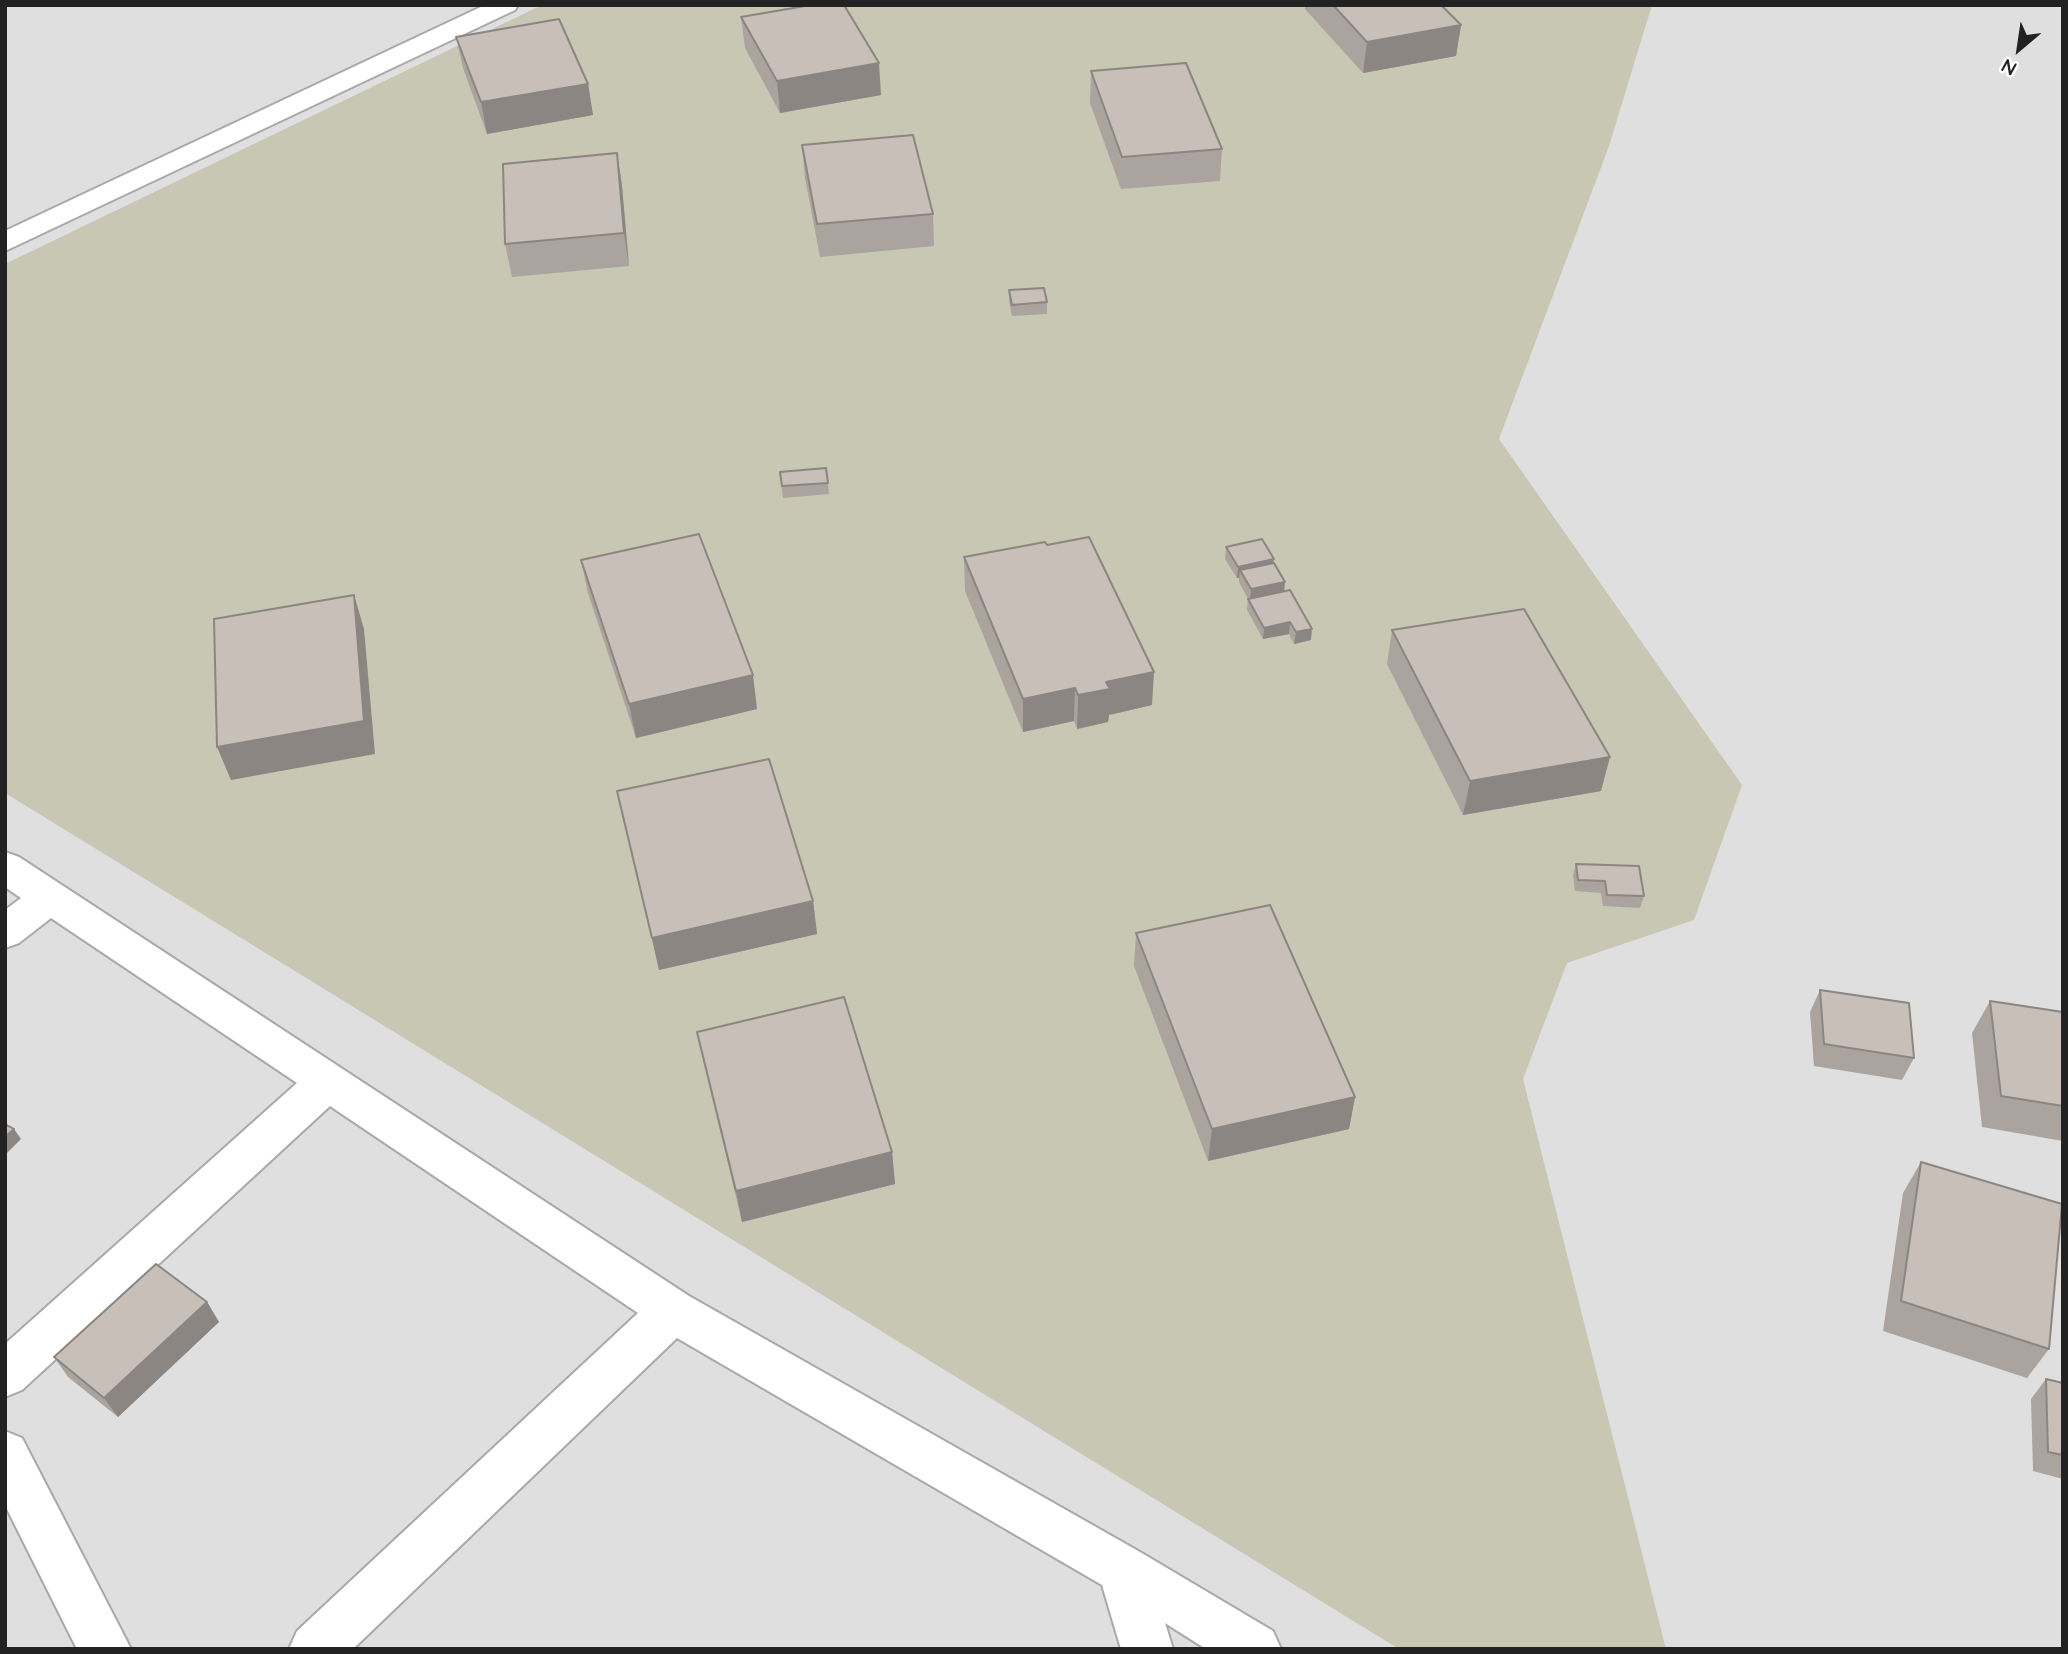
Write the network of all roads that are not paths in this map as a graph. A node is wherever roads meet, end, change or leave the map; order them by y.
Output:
1 (506, 5) edge
2 (5, 242) edge
3 (5, 867) edge
4 (50, 897) junction
5 (5, 932) edge
6 (327, 1082) junction
7 (673, 1311) junction
8 (5, 1375) edge
9 (5, 1454) edge
10 (1122, 1569) junction
11 (105, 1649) edge
12 (315, 1649) edge
13 (1147, 1649) edge
14 (1255, 1649) edge

1 - 2 street
3 - 4 street
4 - 5 street
4 - 6 street
6 - 7 street
6 - 8 street
7 - 10 street
7 - 12 street
9 - 11 street
10 - 13 street
10 - 14 street

